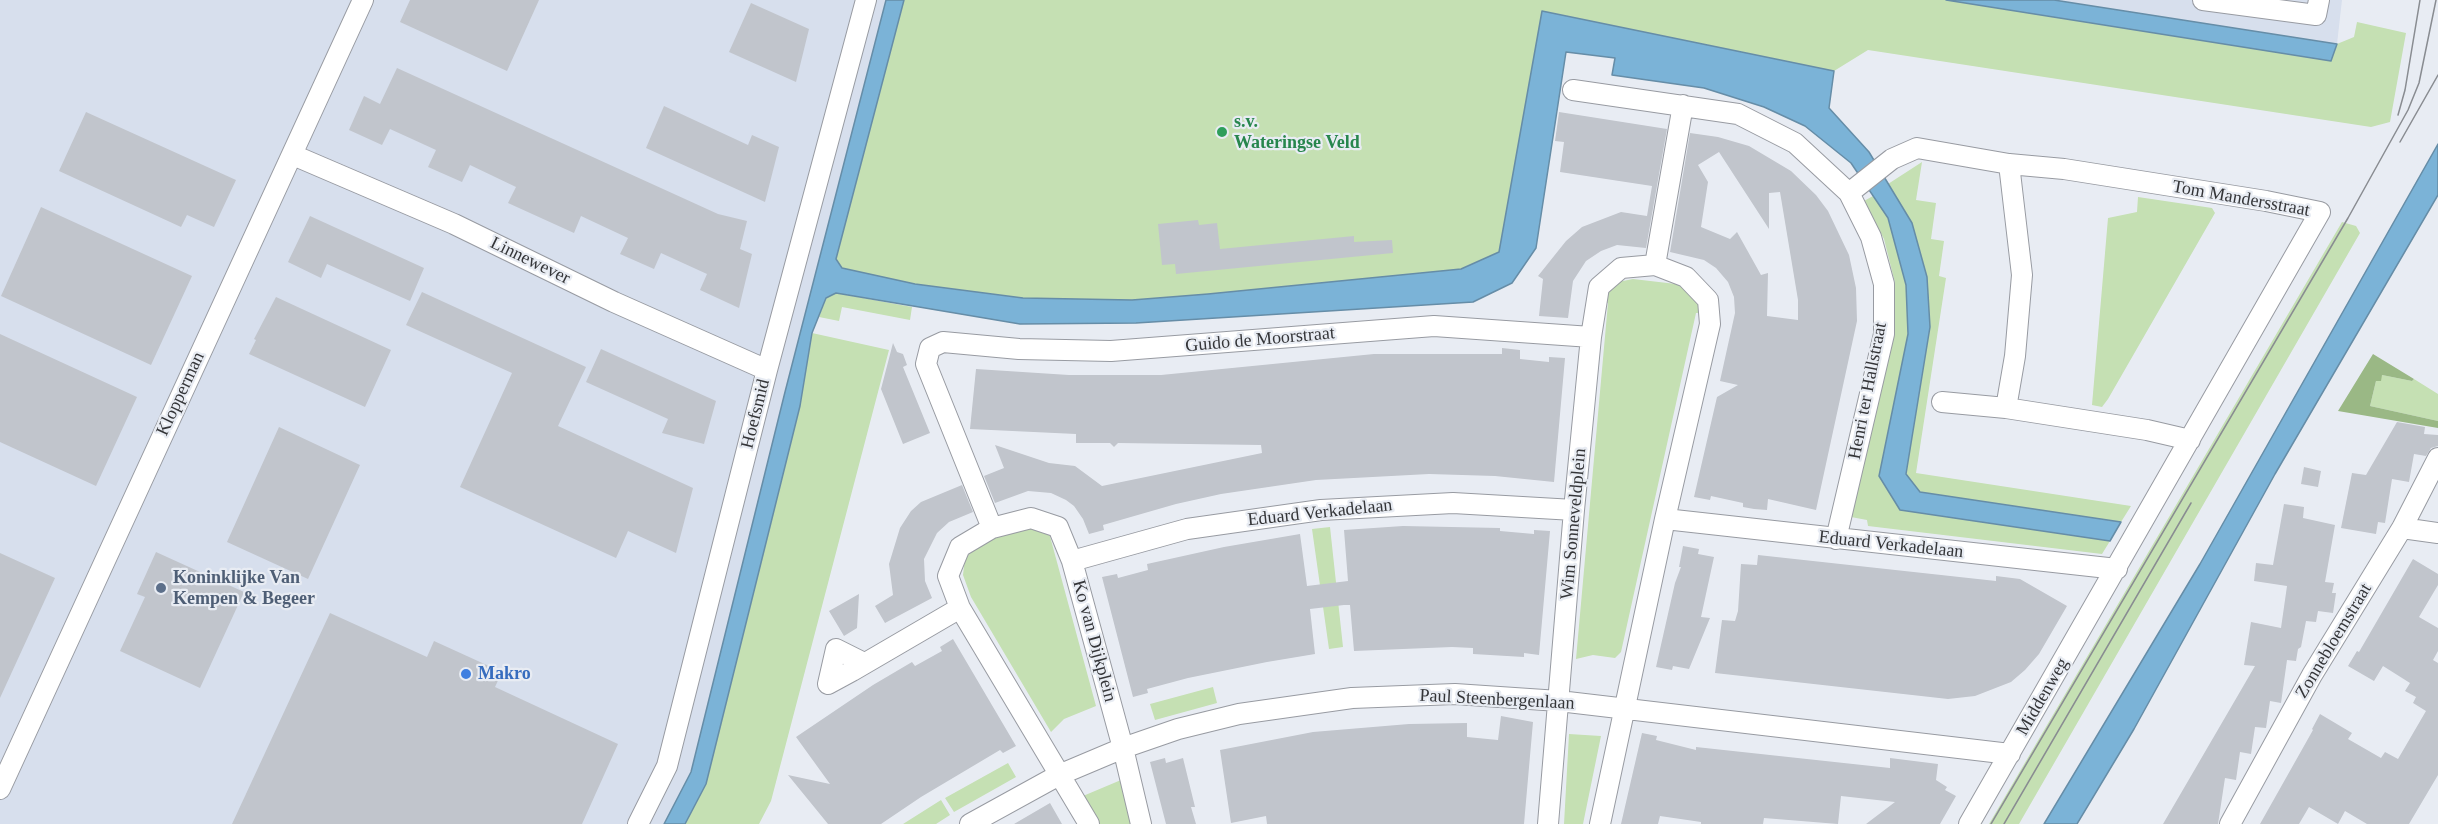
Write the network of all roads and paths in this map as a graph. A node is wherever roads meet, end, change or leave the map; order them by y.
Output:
1 (363, 0) edge
2 (866, 0) edge
3 (2203, 0) edge
4 (2319, 0) edge
5 (1573, 90) dead end
6 (1683, 105) junction
7 (292, 155) junction
8 (2008, 164) junction
9 (1854, 189) junction
10 (1654, 265) junction
11 (1591, 337) junction
12 (767, 370) junction
13 (1942, 402) dead end
14 (2006, 408) junction
15 (2190, 441) junction
16 (2438, 458) edge
17 (1574, 510) junction
18 (1665, 519) junction
19 (992, 528) junction
20 (2402, 528) junction
21 (2438, 533) edge
22 (1836, 539) junction
23 (1072, 561) junction
24 (2117, 569) junction
25 (960, 608) junction
26 (864, 663) dead end
27 (1559, 701) junction
28 (1625, 709) junction
29 (1123, 748) junction
30 (2010, 754) junction
31 (1059, 775) junction
32 (0, 789) edge
33 (638, 824) edge
34 (969, 824) edge
35 (1089, 824) edge
36 (1141, 824) edge
37 (1548, 824) edge
38 (1600, 824) edge
39 (1969, 824) edge
40 (2230, 824) edge

1 - 7 street, Klopperman
2 - 12 street, Hoefsmid
3 - 4 street
5 - 6 street, Henri ter Hallstraat
6 - 9 street, Henri ter Hallstraat
6 - 10 street
7 - 12 street, Linnewever
7 - 32 street, Klopperman
8 - 9 street, Tom Mandersstraat
8 - 14 street
8 - 15 street, Tom Mandersstraat
9 - 22 street, Henri ter Hallstraat
10 - 11 street, Wim Sonneveldplein
10 - 18 street, Wim Sonneveldplein
11 - 17 street, Wim Sonneveldplein
11 - 19 street, Guido de Moorstraat
12 - 33 street, Hoefsmid
13 - 14 street
14 - 15 street
15 - 24 street, Tom Mandersstraat
16 - 20 street, Zonnebloemstraat
17 - 23 street, Eduard Verkadelaan
17 - 27 street, Wim Sonneveldplein
18 - 22 street, Eduard Verkadelaan
18 - 28 street, Wim Sonneveldplein
19 - 23 street, Ko van Dijkplein
19 - 25 street, Ko van Dijkplein
20 - 21 street
20 - 40 street, Zonnebloemstraat
22 - 24 street, Eduard Verkadelaan
23 - 29 street, Ko van Dijkplein
24 - 30 street, Middenweg
25 - 26 street
25 - 31 street, Ko van Dijkplein
27 - 28 street, Paul Steenbergenlaan
27 - 29 street, Paul Steenbergenlaan
27 - 37 street, Wim Sonneveldplein
28 - 30 street, Paul Steenbergenlaan
28 - 38 street, Wim Sonneveldplein
29 - 31 street, Paul Steenbergenlaan
29 - 36 street, Ko van Dijkplein
30 - 39 street, Middenweg
31 - 34 street, Paul Steenbergenlaan
31 - 35 street, Ko van Dijkplein

